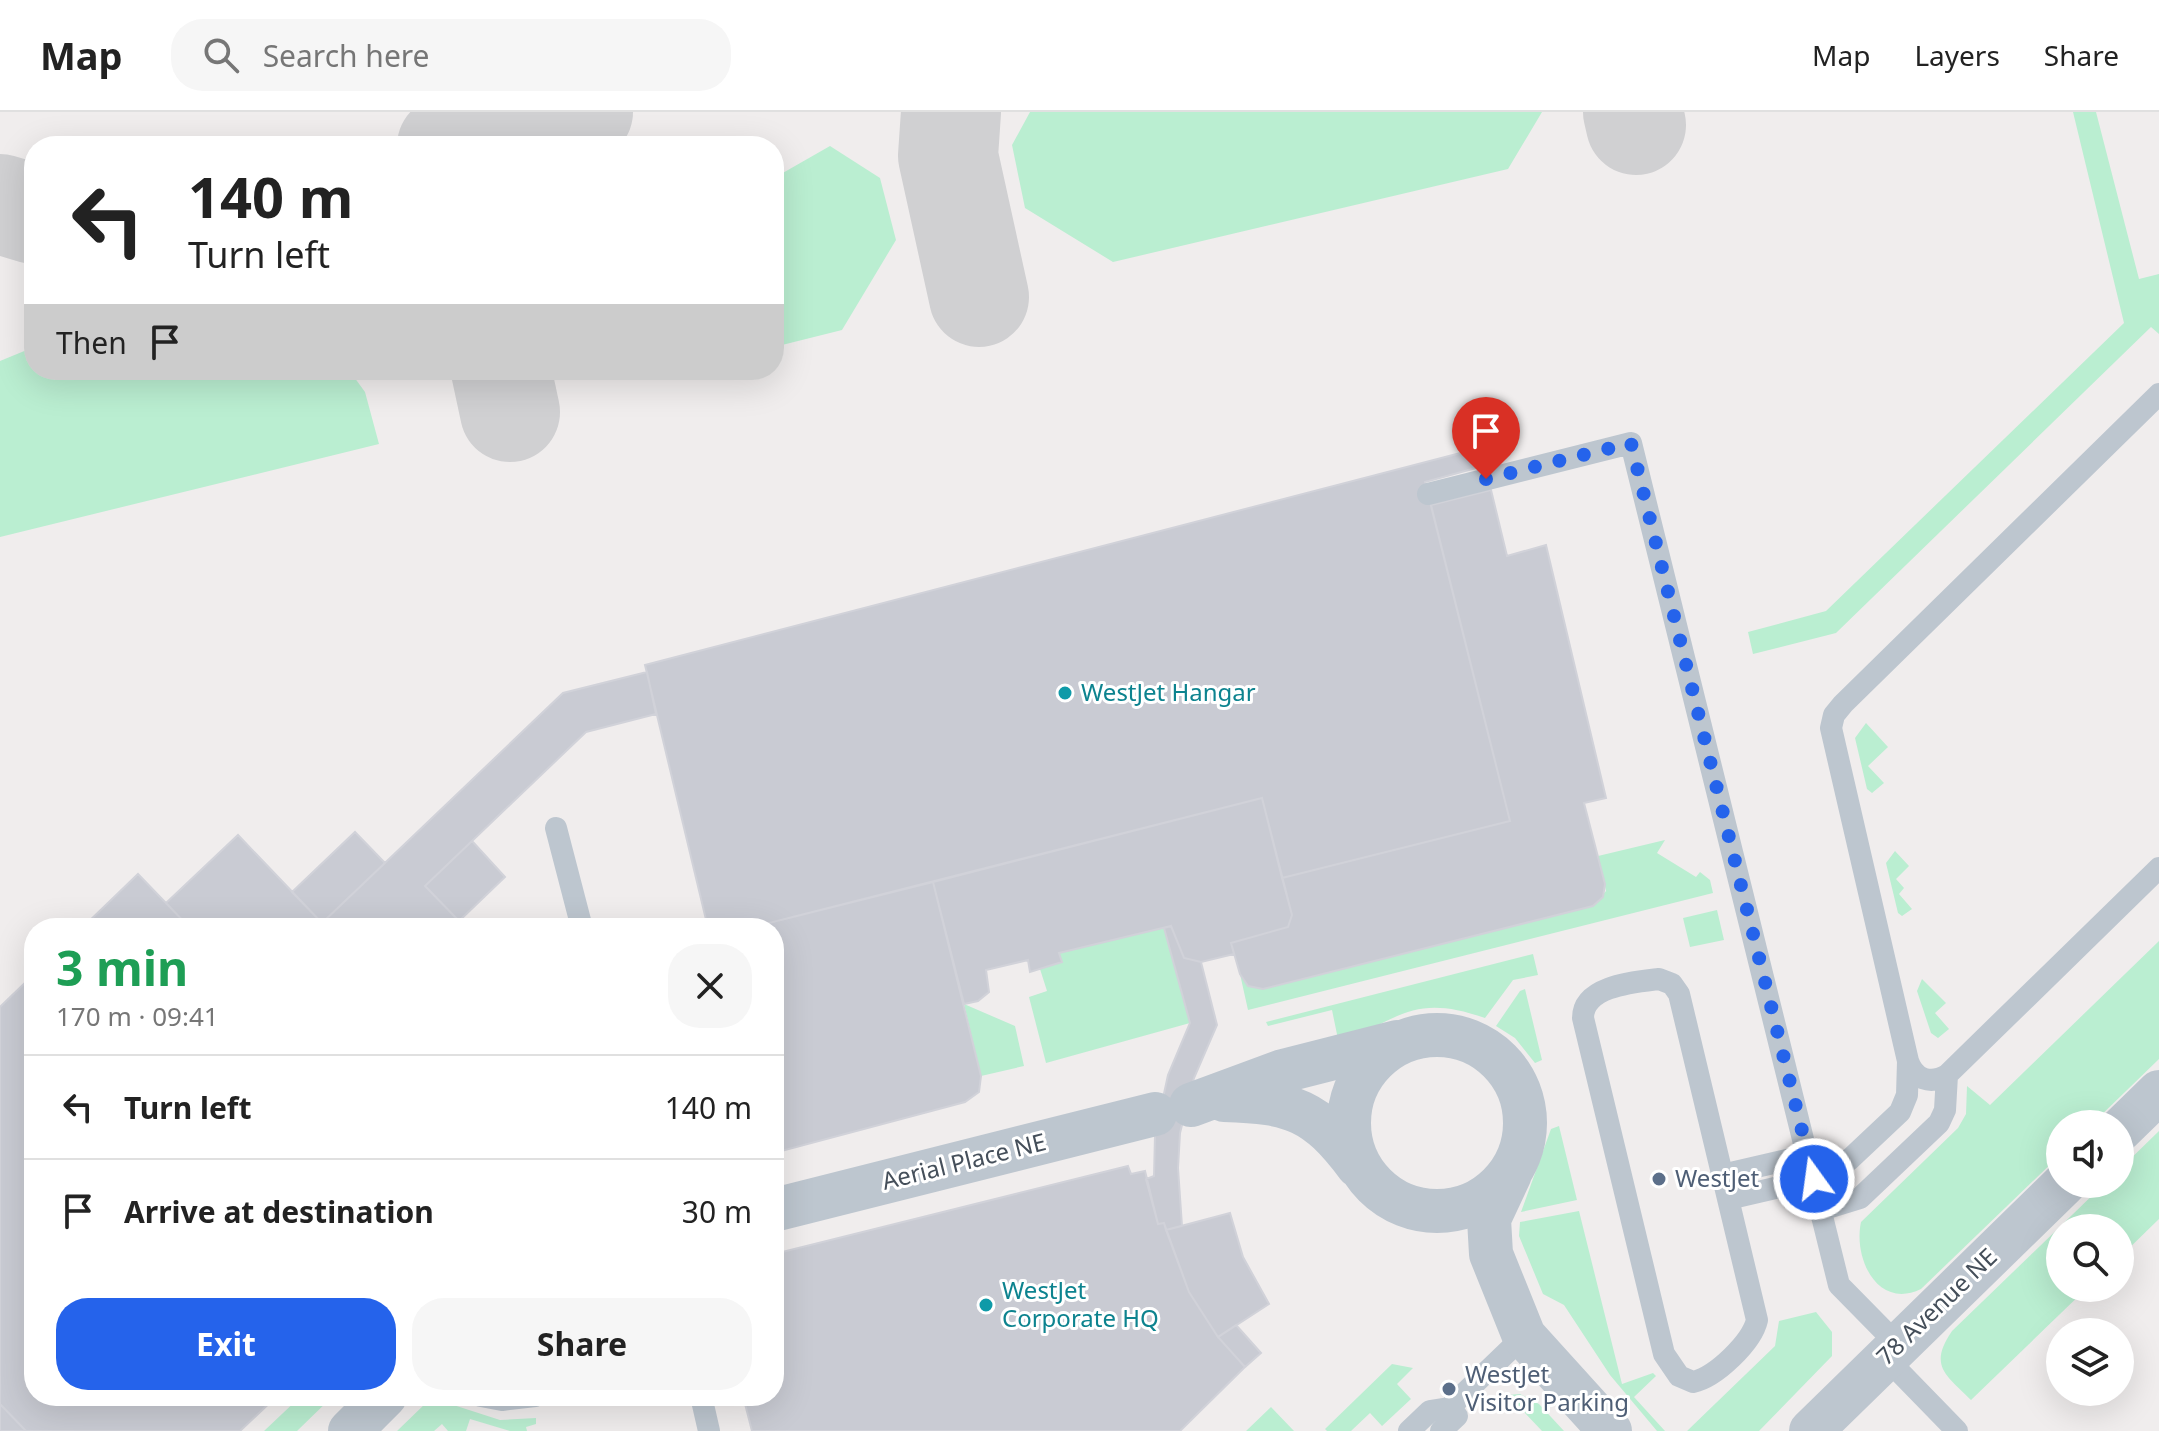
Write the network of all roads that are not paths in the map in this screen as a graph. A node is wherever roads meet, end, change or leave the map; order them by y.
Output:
1 (2159, 394) edge
2 (1428, 494) dead end
3 (556, 828) dead end
4 (2159, 868) edge
5 (579, 918) edge
6 (1407, 1039) junction
7 (1908, 1061) junction
8 (1947, 1075) junction
9 (2159, 1092) edge
10 (1185, 1106) junction
11 (2134, 1116) edge
12 (1514, 1167) junction
13 (1811, 1170) junction
14 (1362, 1171) junction
15 (1722, 1175) junction
16 (2049, 1198) edge
17 (1728, 1199) junction
18 (784, 1207) edge
19 (1821, 1210) junction
20 (1425, 1211) junction
21 (1491, 1254) junction
22 (1524, 1336) junction
23 (1891, 1351) junction
24 (375, 1406) edge
25 (703, 1406) edge
26 (1449, 1418) edge
27 (350, 1431) edge
28 (709, 1431) edge
29 (1409, 1431) edge
30 (1610, 1431) edge
31 (1811, 1431) edge
32 (1957, 1431) edge

1 - 7 lane
2 - 13 lane
3 - 5 lane
4 - 8 lane
6 - 10 street
6 - 12 street
6 - 14 street
7 - 8 lane
7 - 13 lane
8 - 19 lane
9 - 11 street
10 - 14 street
10 - 18 street, Aerial Place NE
12 - 20 street
12 - 21 street
13 - 15 lane
13 - 17 lane
13 - 19 lane
14 - 20 street
15 - 17 lane
15 - 17 lane
16 - 23 street, 78 Avenue NE
19 - 23 lane
20 - 21 street
21 - 22 street
22 - 26 lane
22 - 30 street
23 - 31 street, 78 Avenue NE
23 - 32 lane
24 - 27 street
25 - 28 lane
26 - 29 lane

